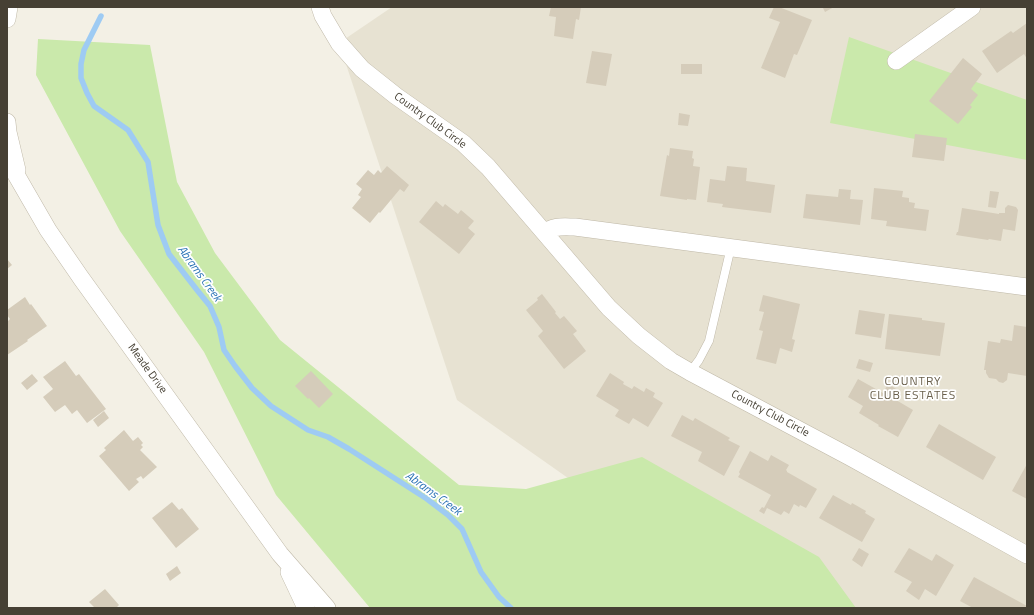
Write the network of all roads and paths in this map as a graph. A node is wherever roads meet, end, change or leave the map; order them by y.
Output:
1 (9, 7) edge
2 (320, 7) edge
3 (972, 7) edge
4 (7, 19) edge
5 (896, 61) dead end
6 (7, 122) edge
7 (7, 159) edge
8 (20, 180) junction
9 (545, 233) junction
10 (731, 247) junction
11 (1027, 287) edge
12 (690, 372) junction
13 (280, 554) junction
14 (1027, 555) edge
15 (306, 608) edge
16 (327, 608) edge

1 - 4 street
2 - 9 street, Country Club Circle
3 - 5 street
6 - 8 street, Meade Drive
7 - 8 street, Meade Drive
8 - 13 street, Meade Drive
9 - 10 street
9 - 12 street, Country Club Circle
10 - 11 street
10 - 12 lane
12 - 14 street, Country Club Circle
13 - 15 street, Meade Drive
13 - 16 street, Meade Drive

